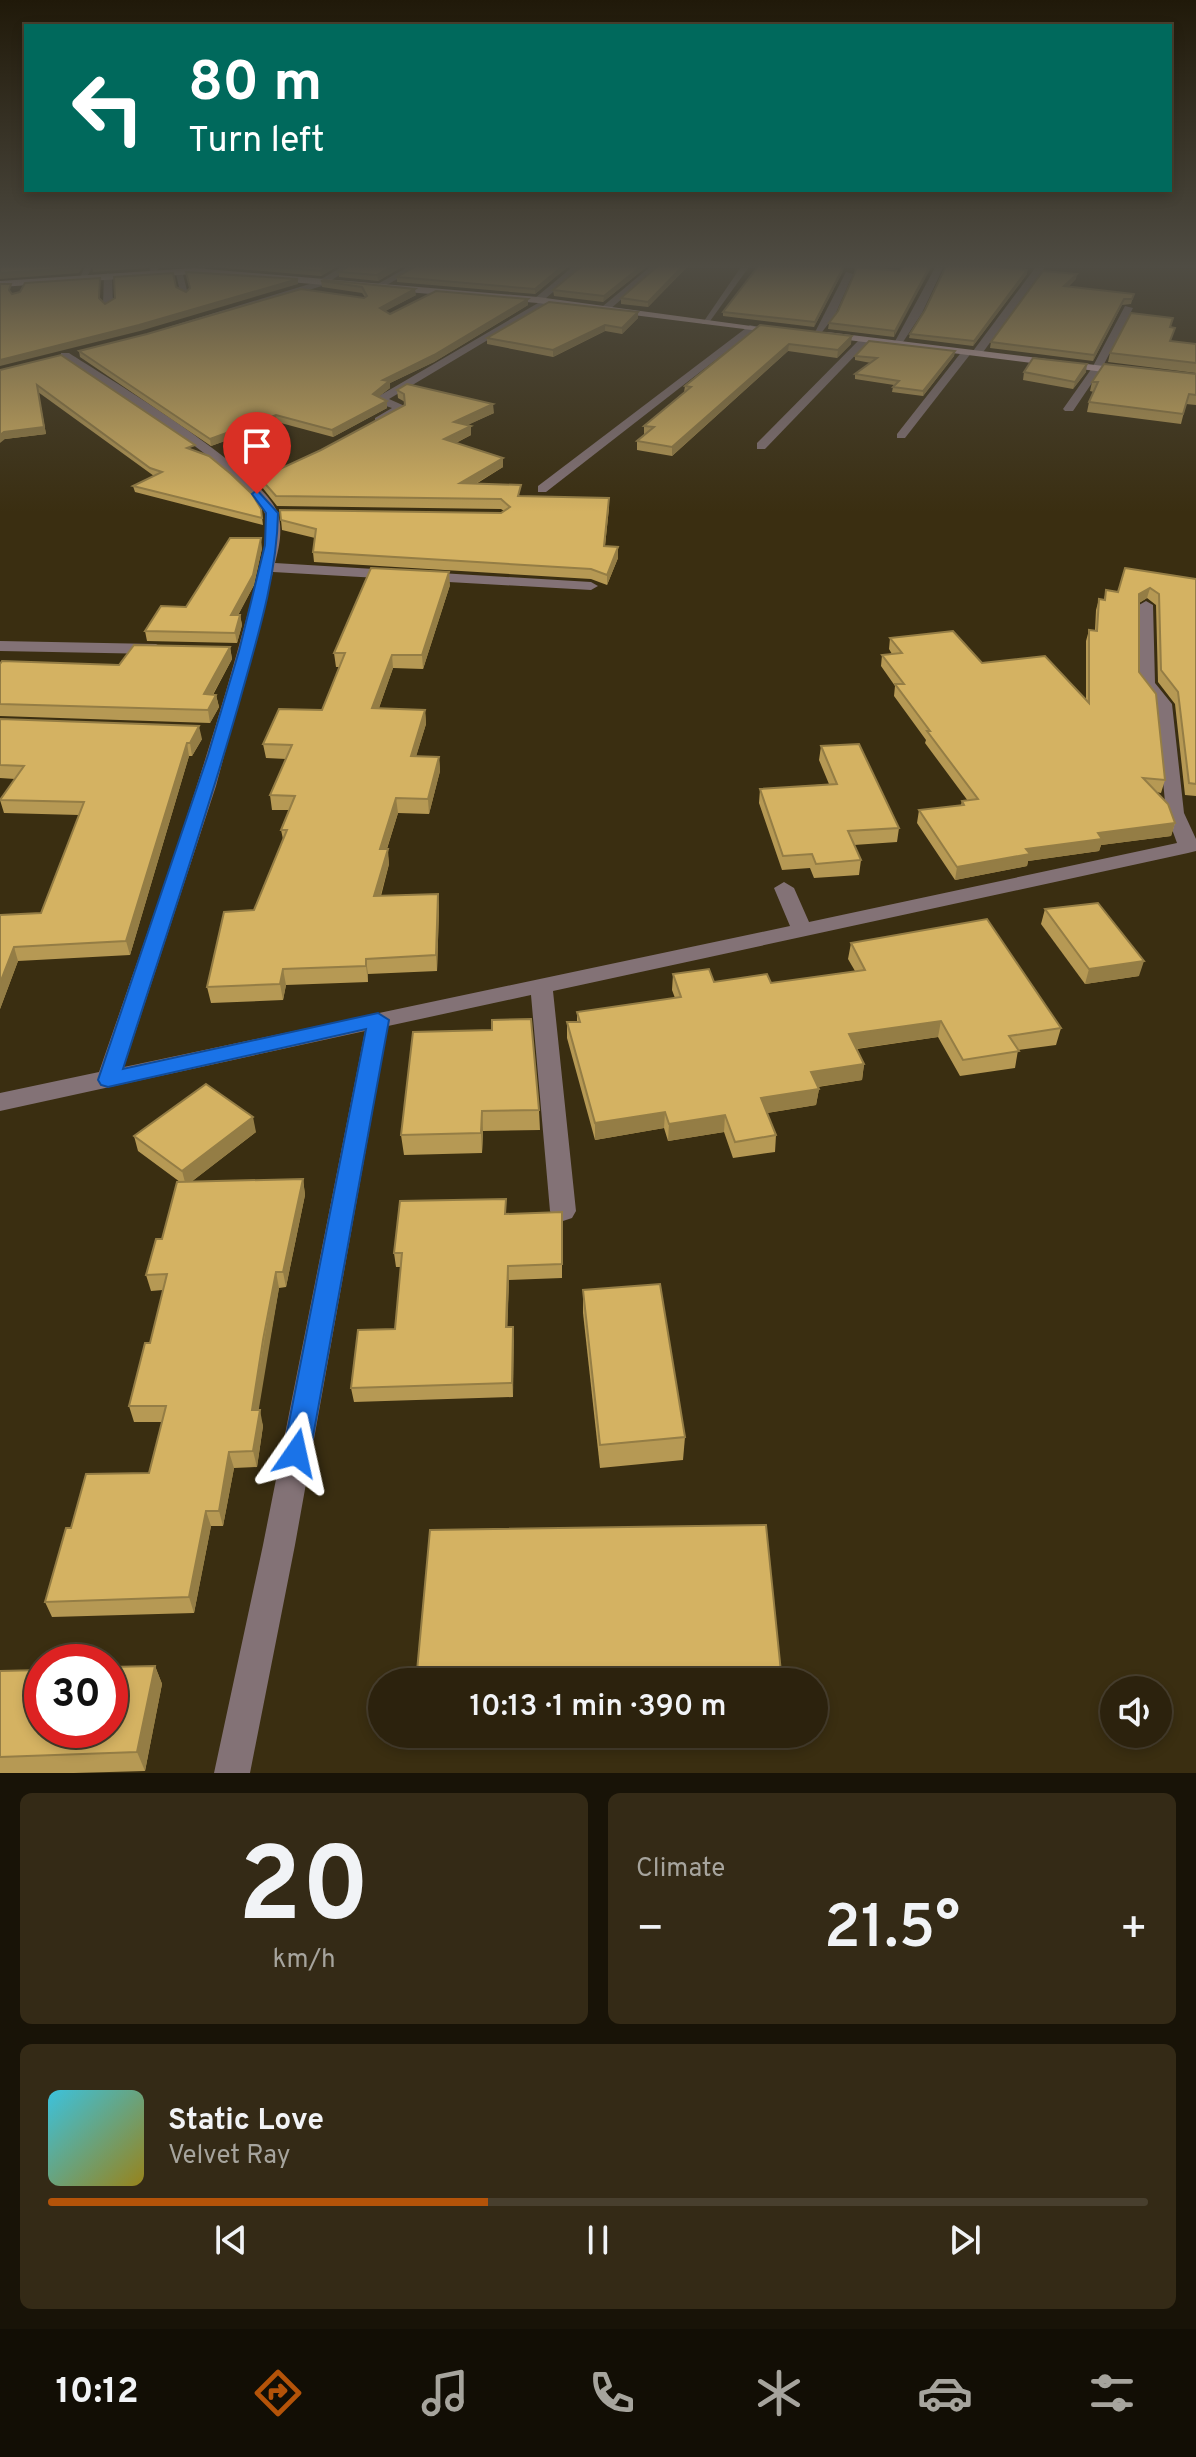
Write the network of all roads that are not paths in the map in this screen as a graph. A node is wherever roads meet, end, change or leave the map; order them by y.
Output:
1 (471, 347) edge
2 (727, 347) edge
3 (858, 347) edge
4 (928, 347) edge
5 (976, 347) edge
6 (1108, 347) edge
7 (972, 352) junction
8 (65, 356) edge
9 (1097, 368) junction
10 (1136, 373) edge
11 (1069, 409) dead end
12 (367, 427) edge
13 (901, 436) dead end
14 (761, 446) dead end
15 (542, 489) dead end
16 (266, 567) junction
17 (591, 586) edge
18 (1146, 605) edge
19 (0, 646) edge
20 (167, 649) edge
21 (1192, 846) edge
22 (784, 888) dead end
23 (801, 928) junction
24 (541, 985) junction
25 (378, 1020) junction
26 (108, 1080) junction
27 (0, 1102) edge
28 (563, 1211) edge
29 (232, 1773) edge

1 - 12 street
2 - 15 street
3 - 14 street
4 - 7 main road
5 - 7 street
6 - 9 street
7 - 9 main road
7 - 13 street
8 - 16 street
9 - 10 main road
9 - 11 street
16 - 17 street
16 - 26 street
18 - 21 street
19 - 20 street
21 - 23 street
22 - 23 street
23 - 24 street
24 - 25 street
24 - 28 street
25 - 26 street
25 - 29 street
26 - 27 street

